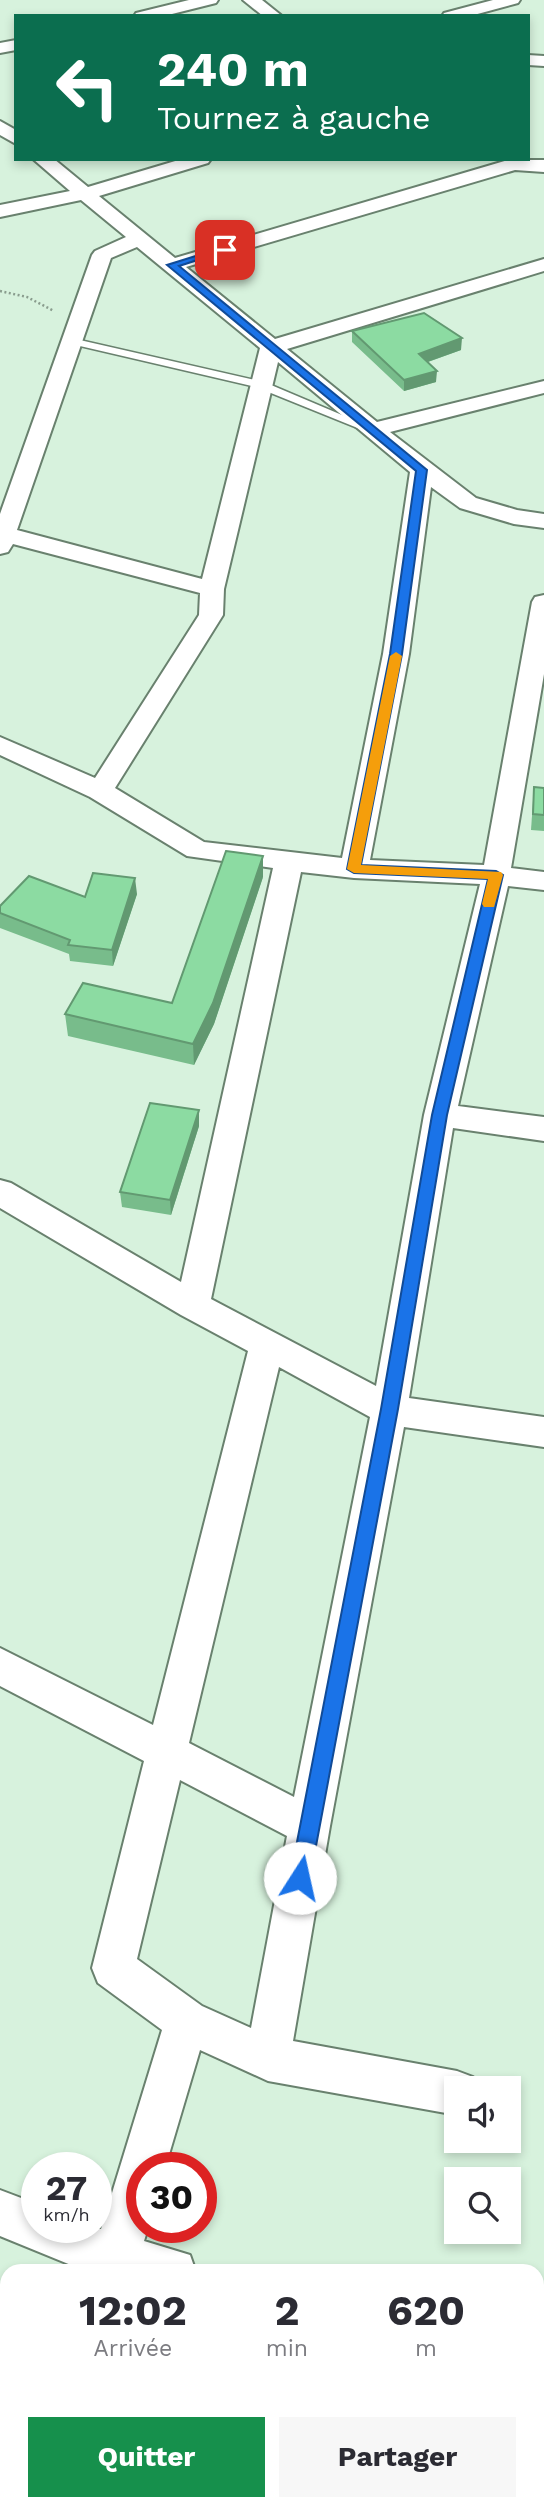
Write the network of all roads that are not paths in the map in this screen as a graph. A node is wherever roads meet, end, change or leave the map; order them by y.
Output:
1 (210, 0) edge
2 (251, 0) edge
3 (512, 0) edge
4 (478, 12) edge
5 (150, 14) edge
6 (271, 14) edge
7 (0, 126) edge
8 (14, 137) edge
9 (44, 161) edge
10 (195, 161) edge
11 (511, 161) edge
12 (544, 166) edge
13 (85, 194) junction
14 (0, 211) edge
15 (140, 239) junction
16 (172, 265) junction
17 (544, 265) edge
18 (74, 332) junction
19 (271, 347) junction
20 (260, 384) junction
21 (544, 387) edge
22 (373, 430) junction
23 (422, 470) junction
24 (544, 520) edge
25 (2, 538) edge
26 (212, 589) junction
27 (544, 602) edge
28 (0, 745) edge
29 (100, 791) junction
30 (289, 861) junction
31 (354, 869) junction
32 (496, 875) junction
33 (544, 881) edge
34 (440, 1115) junction
35 (544, 1129) edge
36 (0, 1192) edge
37 (193, 1305) junction
38 (267, 1345) junction
39 (389, 1409) junction
40 (544, 1432) edge
41 (0, 1666) edge
42 (165, 1751) junction
43 (309, 1826) junction
44 (187, 2021) junction
45 (268, 2059) junction
46 (444, 2091) edge
47 (0, 2213) edge
48 (21, 2221) edge
49 (70, 2243) edge
50 (112, 2264) edge

1 - 5 street
2 - 6 street
3 - 4 street
7 - 8 street
9 - 13 street
10 - 13 street
11 - 12 street
11 - 16 street
13 - 14 street
13 - 15 street
15 - 16 street
15 - 18 street
16 - 19 street
17 - 19 street
18 - 20 lane
18 - 25 street
19 - 20 street
19 - 22 street
20 - 22 lane
20 - 26 street
21 - 22 street
22 - 23 street
23 - 24 street
23 - 31 street
25 - 26 street
26 - 29 street
27 - 32 street
28 - 29 street
29 - 30 street
30 - 31 street
30 - 37 street
31 - 32 street
32 - 33 street
32 - 34 street
34 - 35 street
34 - 39 street
36 - 37 street
37 - 38 street
38 - 39 street
38 - 42 street
39 - 40 street
39 - 43 street
41 - 42 street
42 - 43 street
42 - 44 street
43 - 45 street
44 - 45 street
44 - 50 street
45 - 46 street
47 - 48 street
49 - 50 street

